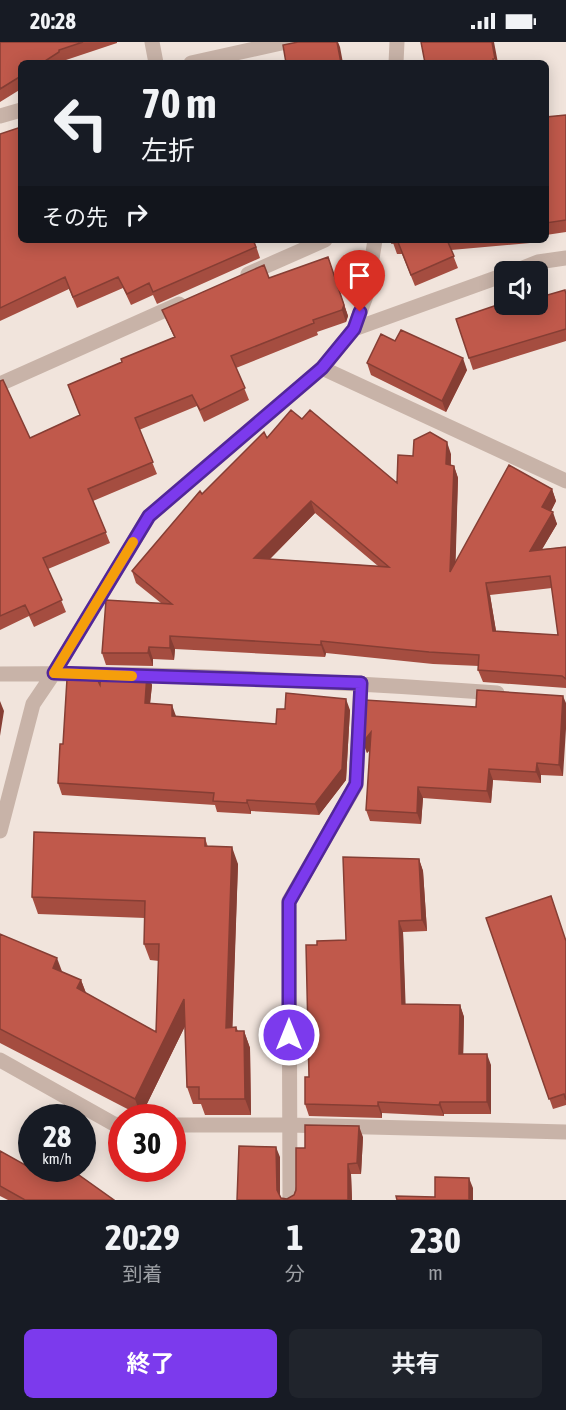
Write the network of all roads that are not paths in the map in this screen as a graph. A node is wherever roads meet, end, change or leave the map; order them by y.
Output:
1 (152, 42) edge
2 (286, 42) edge
3 (397, 42) edge
4 (155, 60) edge
5 (205, 60) edge
6 (396, 60) edge
7 (18, 111) edge
8 (0, 116) edge
9 (318, 243) edge
10 (375, 243) edge
11 (566, 258) edge
12 (545, 261) edge
13 (238, 278) edge
14 (494, 279) edge
15 (195, 297) edge
16 (354, 329) junction
17 (322, 368) junction
18 (0, 384) edge
19 (566, 481) edge
20 (54, 673) junction
21 (0, 674) edge
22 (361, 683) junction
23 (509, 693) edge
24 (0, 831) edge
25 (0, 1060) edge
26 (108, 1122) edge
27 (186, 1125) edge
28 (289, 1125) junction
29 (566, 1132) edge
30 (290, 1200) edge

1 - 4 street
2 - 5 street
3 - 6 street
7 - 8 street
9 - 13 street
10 - 16 street
11 - 12 street
14 - 16 street
15 - 18 street
16 - 17 street
17 - 19 street
17 - 20 street
20 - 21 street
20 - 22 street
20 - 24 street
22 - 23 street
22 - 28 street
25 - 26 street
27 - 28 street
28 - 29 street
28 - 30 street

